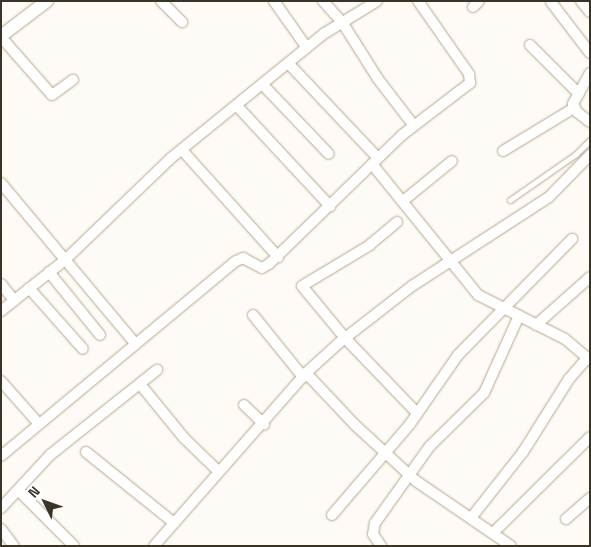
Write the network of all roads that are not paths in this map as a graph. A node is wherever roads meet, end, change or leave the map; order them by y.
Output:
1 (47, 1) edge
2 (161, 1) edge
3 (274, 1) edge
4 (324, 1) edge
5 (377, 1) edge
6 (418, 1) edge
7 (581, 1) edge
8 (552, 2) edge
9 (590, 12) edge
10 (182, 22) dead end
11 (342, 22) junction
12 (1, 37) edge
13 (530, 45) dead end
14 (307, 48) junction
15 (590, 54) edge
16 (289, 64) junction
17 (590, 73) edge
18 (73, 80) dead end
19 (263, 84) junction
20 (580, 94) junction
21 (236, 106) junction
22 (574, 108) junction
23 (590, 122) edge
24 (414, 126) junction
25 (590, 140) edge
26 (182, 150) junction
27 (503, 151) dead end
28 (329, 154) dead end
29 (590, 154) edge
30 (375, 161) junction
31 (452, 161) dead end
32 (1, 183) edge
33 (510, 200) dead end
34 (403, 201) junction
35 (330, 206) junction
36 (397, 222) dead end
37 (572, 239) dead end
38 (278, 256) junction
39 (65, 260) junction
40 (449, 261) junction
41 (49, 272) junction
42 (590, 277) edge
43 (1, 284) edge
44 (29, 288) junction
45 (14, 300) junction
46 (502, 309) junction
47 (1, 311) edge
48 (253, 315) dead end
49 (519, 316) junction
50 (536, 325) junction
51 (100, 335) dead end
52 (345, 338) junction
53 (134, 343) junction
54 (83, 349) dead end
55 (589, 359) edge
56 (157, 370) dead end
57 (305, 375) junction
58 (1, 381) edge
59 (140, 384) junction
60 (244, 405) dead end
61 (418, 413) junction
62 (38, 423) junction
63 (264, 424) junction
64 (590, 437) edge
65 (86, 452) dead end
66 (386, 453) junction
67 (1, 456) edge
68 (218, 471) junction
69 (410, 475) junction
70 (18, 490) junction
71 (590, 498) edge
72 (1, 508) edge
73 (332, 515) dead end
74 (471, 518) junction
75 (566, 519) dead end
76 (174, 523) junction
77 (1, 529) edge
78 (493, 533) junction
79 (63, 542) edge
80 (14, 546) edge
81 (74, 546) edge
82 (154, 546) edge
83 (381, 546) edge
84 (511, 546) edge

1 - 12 street
2 - 10 street
3 - 14 street
4 - 11 street
5 - 11 street
6 - 24 street
7 - 9 street
8 - 15 street
11 - 14 street
11 - 24 street
12 - 18 street
13 - 20 street
14 - 16 street
16 - 19 street
16 - 30 street
17 - 20 street
19 - 21 street
19 - 28 street
20 - 22 street
21 - 26 street
21 - 35 street
22 - 23 street
22 - 27 street
24 - 30 street
25 - 33 lane
26 - 38 street
26 - 39 street
29 - 40 street
30 - 34 street
30 - 35 street
31 - 34 street
32 - 39 street
34 - 40 street
35 - 38 street
36 - 52 street
37 - 46 street
38 - 53 street
39 - 41 street
39 - 53 street
40 - 46 street
40 - 52 street
41 - 44 street
41 - 51 street
42 - 50 street
43 - 45 street
44 - 45 street
44 - 54 street
45 - 47 street
46 - 49 street
46 - 61 street
48 - 57 street
49 - 50 street
49 - 69 street
50 - 55 street
52 - 57 street
52 - 61 street
53 - 62 street
55 - 74 street
56 - 59 street
57 - 63 street
57 - 66 street
58 - 62 street
59 - 68 street
59 - 70 street
60 - 63 street
61 - 66 street
62 - 67 street
63 - 68 street
64 - 78 street
65 - 76 street
66 - 69 street
66 - 73 street
68 - 76 street
69 - 74 street
69 - 83 street
70 - 72 street
70 - 79 street
71 - 75 street
74 - 78 street
76 - 82 street
77 - 80 street
78 - 84 street
79 - 81 street

